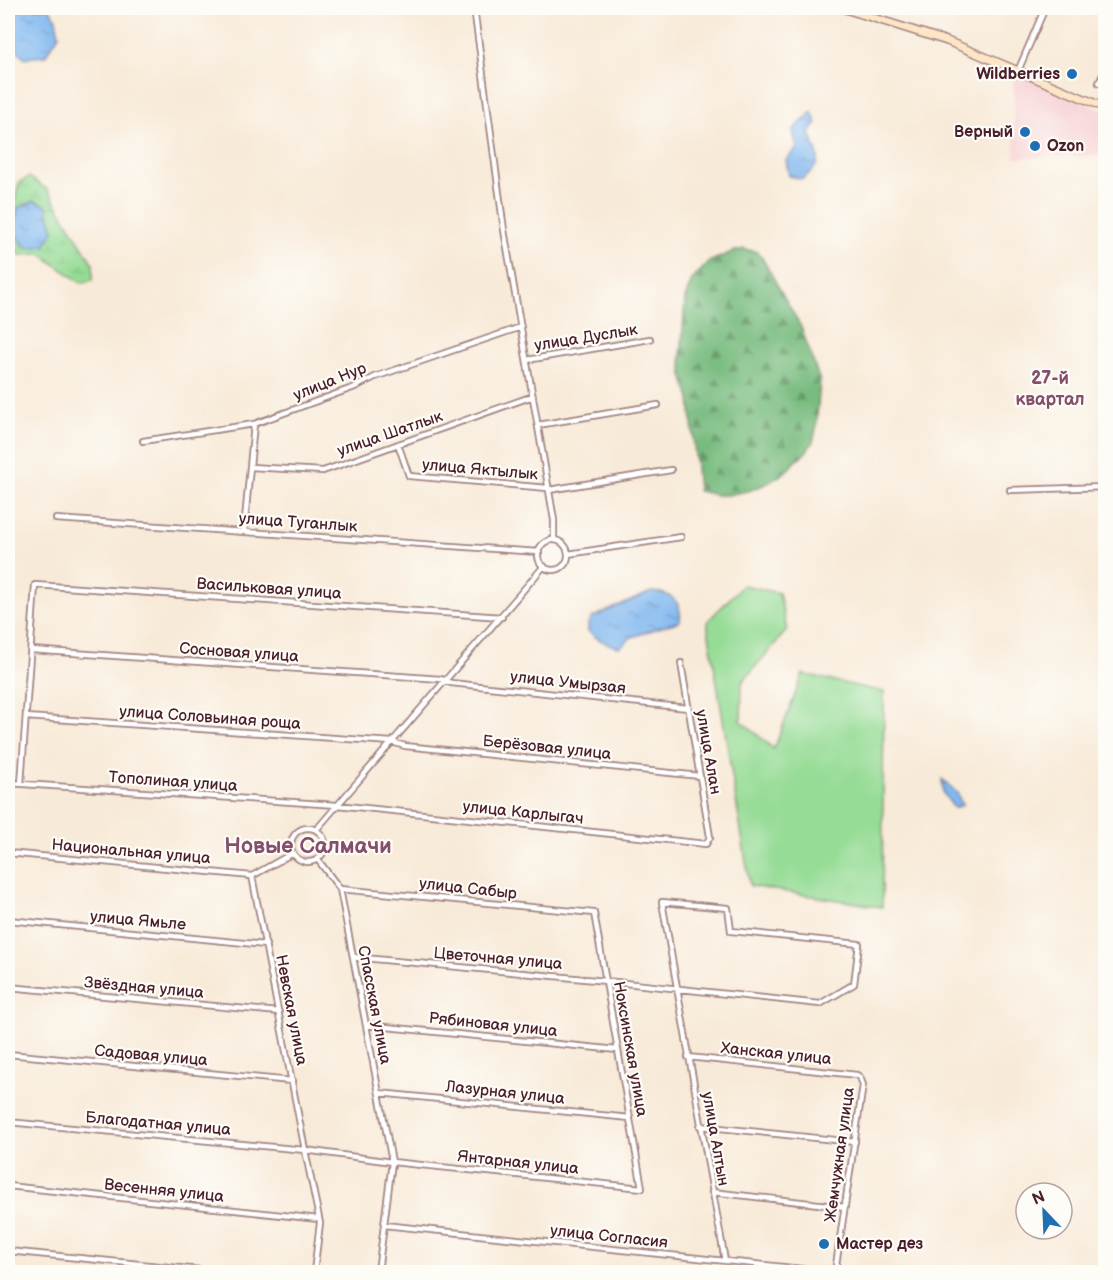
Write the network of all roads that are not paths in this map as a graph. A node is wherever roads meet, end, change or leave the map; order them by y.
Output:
1 (474, 8) edge
2 (842, 8) edge
3 (1045, 8) edge
4 (1106, 69) edge
5 (1018, 71) junction
6 (1099, 83) dead end
7 (1106, 108) edge
8 (521, 327) junction
9 (650, 339) dead end
10 (527, 360) junction
11 (533, 396) junction
12 (658, 405) dead end
13 (254, 424) junction
14 (538, 425) junction
15 (143, 441) dead end
16 (398, 444) junction
17 (250, 467) junction
18 (671, 470) dead end
19 (1106, 487) edge
20 (549, 489) junction
21 (1010, 490) dead end
22 (56, 519) dead end
23 (244, 531) junction
24 (681, 537) dead end
25 (554, 540) junction
26 (539, 552) junction
27 (568, 554) junction
28 (544, 566) junction
29 (502, 617) junction
30 (31, 650) junction
31 (681, 663) dead end
32 (446, 681) junction
33 (688, 708) junction
34 (26, 717) junction
35 (392, 742) junction
36 (700, 776) junction
37 (8, 783) edge
38 (21, 784) junction
39 (337, 806) junction
40 (316, 830) junction
41 (706, 844) joint
42 (8, 853) edge
43 (293, 853) junction
44 (318, 860) junction
45 (252, 876) junction
46 (340, 889) junction
47 (594, 913) joint
48 (8, 920) edge
49 (266, 945) junction
50 (353, 957) junction
51 (606, 981) junction
52 (8, 987) edge
53 (675, 988) junction
54 (279, 1012) junction
55 (366, 1025) junction
56 (618, 1050) junction
57 (8, 1054) edge
58 (688, 1057) junction
59 (860, 1077) joint
60 (292, 1081) junction
61 (379, 1093) junction
62 (630, 1118) junction
63 (8, 1122) edge
64 (700, 1125) junction
65 (855, 1142) junction
66 (305, 1150) junction
67 (392, 1162) junction
68 (8, 1186) edge
69 (642, 1188) joint
70 (712, 1192) junction
71 (845, 1207) junction
72 (319, 1219) junction
73 (384, 1225) junction
74 (8, 1251) edge
75 (725, 1261) junction
76 (220, 1272) edge
77 (314, 1272) edge
78 (378, 1272) edge
79 (831, 1272) edge
80 (836, 1272) edge

1 - 8 street
2 - 5 street
3 - 5 street
4 - 6 street
5 - 7 street
8 - 10 street
8 - 13 street, улица Нур
9 - 10 street, улица Дуслык
10 - 11 street
11 - 14 street
11 - 16 street, улица Шатлык
12 - 14 street
13 - 15 street, улица Нур
13 - 17 street
14 - 20 street
16 - 17 street, улица Шатлык
16 - 20 street, улица Яктылык
17 - 23 street
18 - 20 street
19 - 21 street
20 - 25 street
22 - 23 street, улица Туганлык
23 - 26 street, улица Туганлык
24 - 27 street
25 - 26 street
25 - 27 street
26 - 28 street
27 - 28 street
28 - 29 street
29 - 30 street, Васильковая улица
29 - 32 street
30 - 32 street, Сосновая улица
30 - 34 street
31 - 33 street, улица Алан
32 - 33 street, улица Умырзая
32 - 35 street
33 - 36 street, улица Алан
34 - 35 street, улица Соловьиная роща
34 - 38 street
35 - 36 street, Берёзовая улица
35 - 39 street
36 - 41 street, улица Алан
37 - 38 street, Тополиная улица
38 - 39 street, Тополиная улица
39 - 40 street
39 - 41 street, улица Карлыгач
40 - 43 street
40 - 44 street
42 - 45 street, Национальная улица
43 - 44 street
43 - 45 street
44 - 46 street, Спасская улица
45 - 49 street, Невская улица
46 - 47 street, улица Сабыр
46 - 50 street, Спасская улица
47 - 51 street, Ноксинская улица
48 - 49 street, улица Ямьле
49 - 54 street, Невская улица
50 - 51 street, Цветочная улица
50 - 55 street, Спасская улица
51 - 53 street, Цветочная улица
51 - 56 street, Ноксинская улица
52 - 54 street, Звёздная улица
53 - 53 street, улица Алтын
53 - 58 street, улица Алтын
54 - 60 street, Невская улица
55 - 56 street, Рябиновая улица
55 - 61 street, Спасская улица
56 - 62 street, Ноксинская улица
57 - 60 street, Садовая улица
58 - 59 street, Ханская улица
58 - 64 street, улица Алтын
59 - 65 street, Жемчужная улица
60 - 66 street, Невская улица
61 - 62 street, Лазурная улица
61 - 67 street, Спасская улица
62 - 69 street, Ноксинская улица
63 - 66 street, Благодатная улица
64 - 65 street
64 - 70 street, улица Алтын
65 - 71 street, Жемчужная улица
66 - 67 street, Благодатная улица
66 - 72 street, Невская улица
67 - 69 street, Янтарная улица
67 - 73 street, Спасская улица
68 - 72 street, Весенняя улица
70 - 71 street
70 - 75 street, улица Алтын
71 - 80 street, Жемчужная улица
72 - 77 street, Невская улица
73 - 75 street, улица Согласия
73 - 78 street, Спасская улица
74 - 76 street
75 - 79 street, улица Согласия

